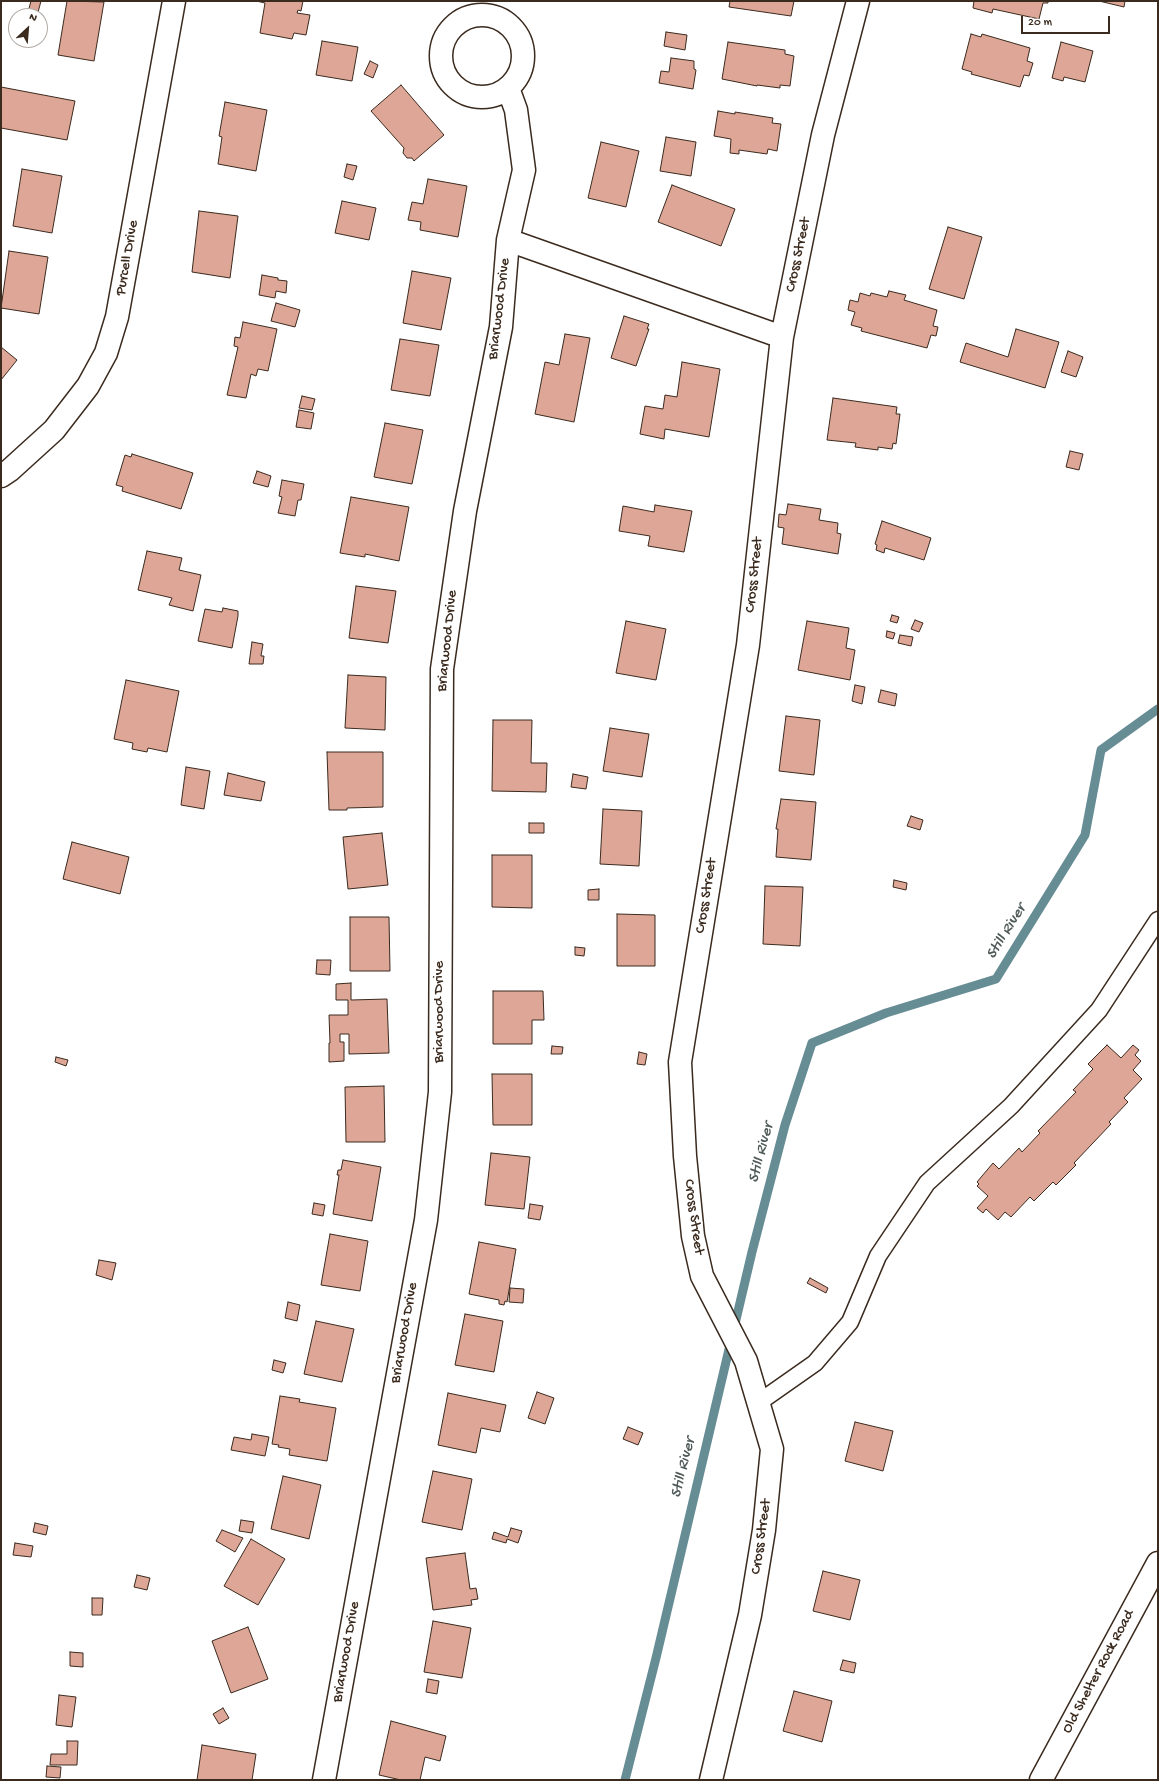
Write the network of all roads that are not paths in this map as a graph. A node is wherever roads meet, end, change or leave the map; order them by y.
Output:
1 (174, 1) edge
2 (858, 1) edge
3 (508, 88) dead end
4 (508, 240) junction
5 (782, 337) junction
6 (1, 476) edge
7 (1158, 920) edge
8 (758, 1403) junction
9 (1158, 1563) edge
10 (324, 1780) edge
11 (711, 1780) edge
12 (1041, 1780) edge

1 - 6 street, Purcell Drive
2 - 5 street, Cross Street
3 - 4 street, Briarwood Drive
4 - 5 street, Briarwood Drive
4 - 10 street, Briarwood Drive
5 - 8 street, Cross Street
7 - 8 lane
8 - 11 street, Cross Street
9 - 12 street, Old Shelter Rock Road

